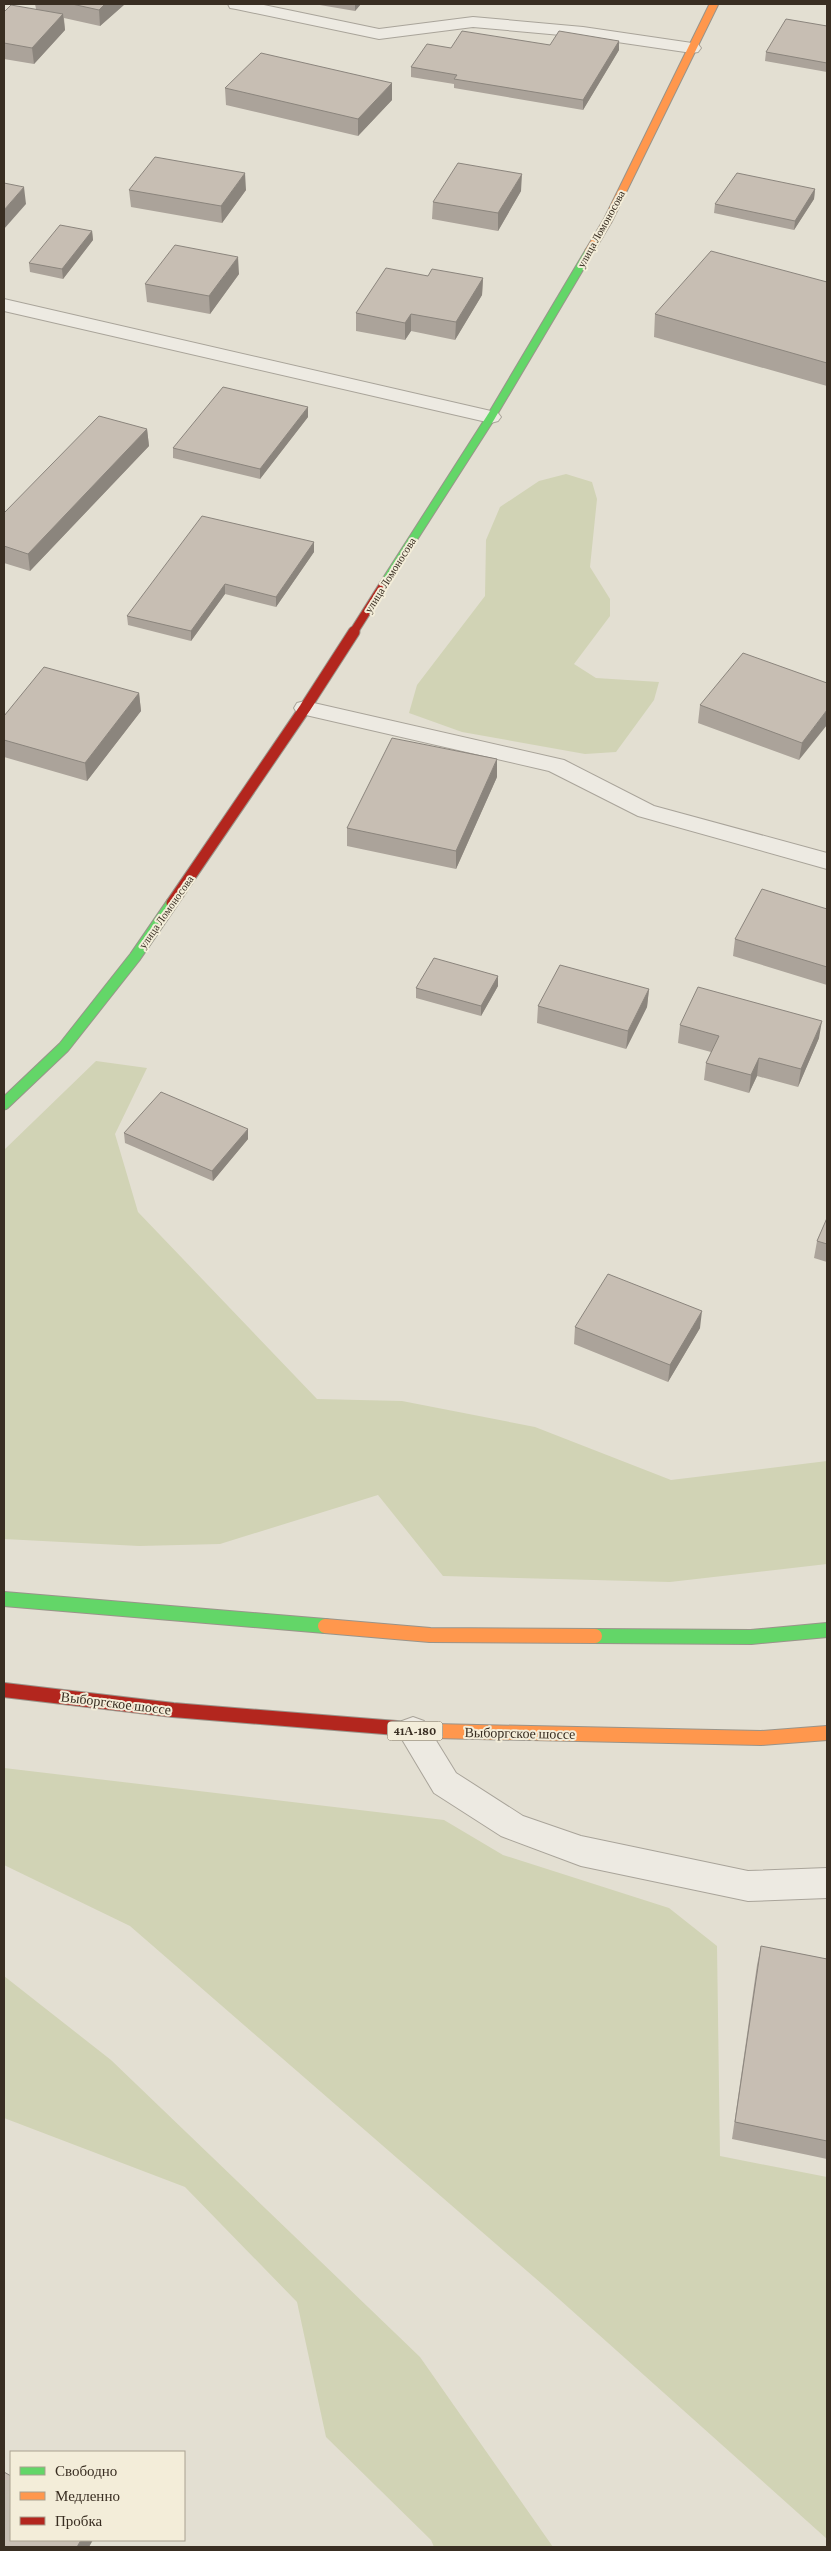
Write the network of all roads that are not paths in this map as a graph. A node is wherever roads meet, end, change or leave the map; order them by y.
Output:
1 (236, 4) edge
2 (714, 4) edge
3 (692, 48) junction
4 (4, 305) edge
5 (491, 417) junction
6 (306, 708) junction
7 (827, 861) edge
8 (4, 1104) edge
9 (4, 1599) edge
10 (827, 1630) edge
11 (4, 1690) edge
12 (413, 1731) junction
13 (827, 1733) edge
14 (827, 1883) edge

1 - 3 lane
2 - 3 street, улица Ломоносова
3 - 5 street, улица Ломоносова
4 - 5 lane
5 - 6 street, улица Ломоносова
6 - 7 lane
6 - 8 street, улица Ломоносова
9 - 10 street
11 - 12 street, Выборгское шоссе / 41А-180
12 - 13 street, Выборгское шоссе / 41А-180
12 - 14 lane

